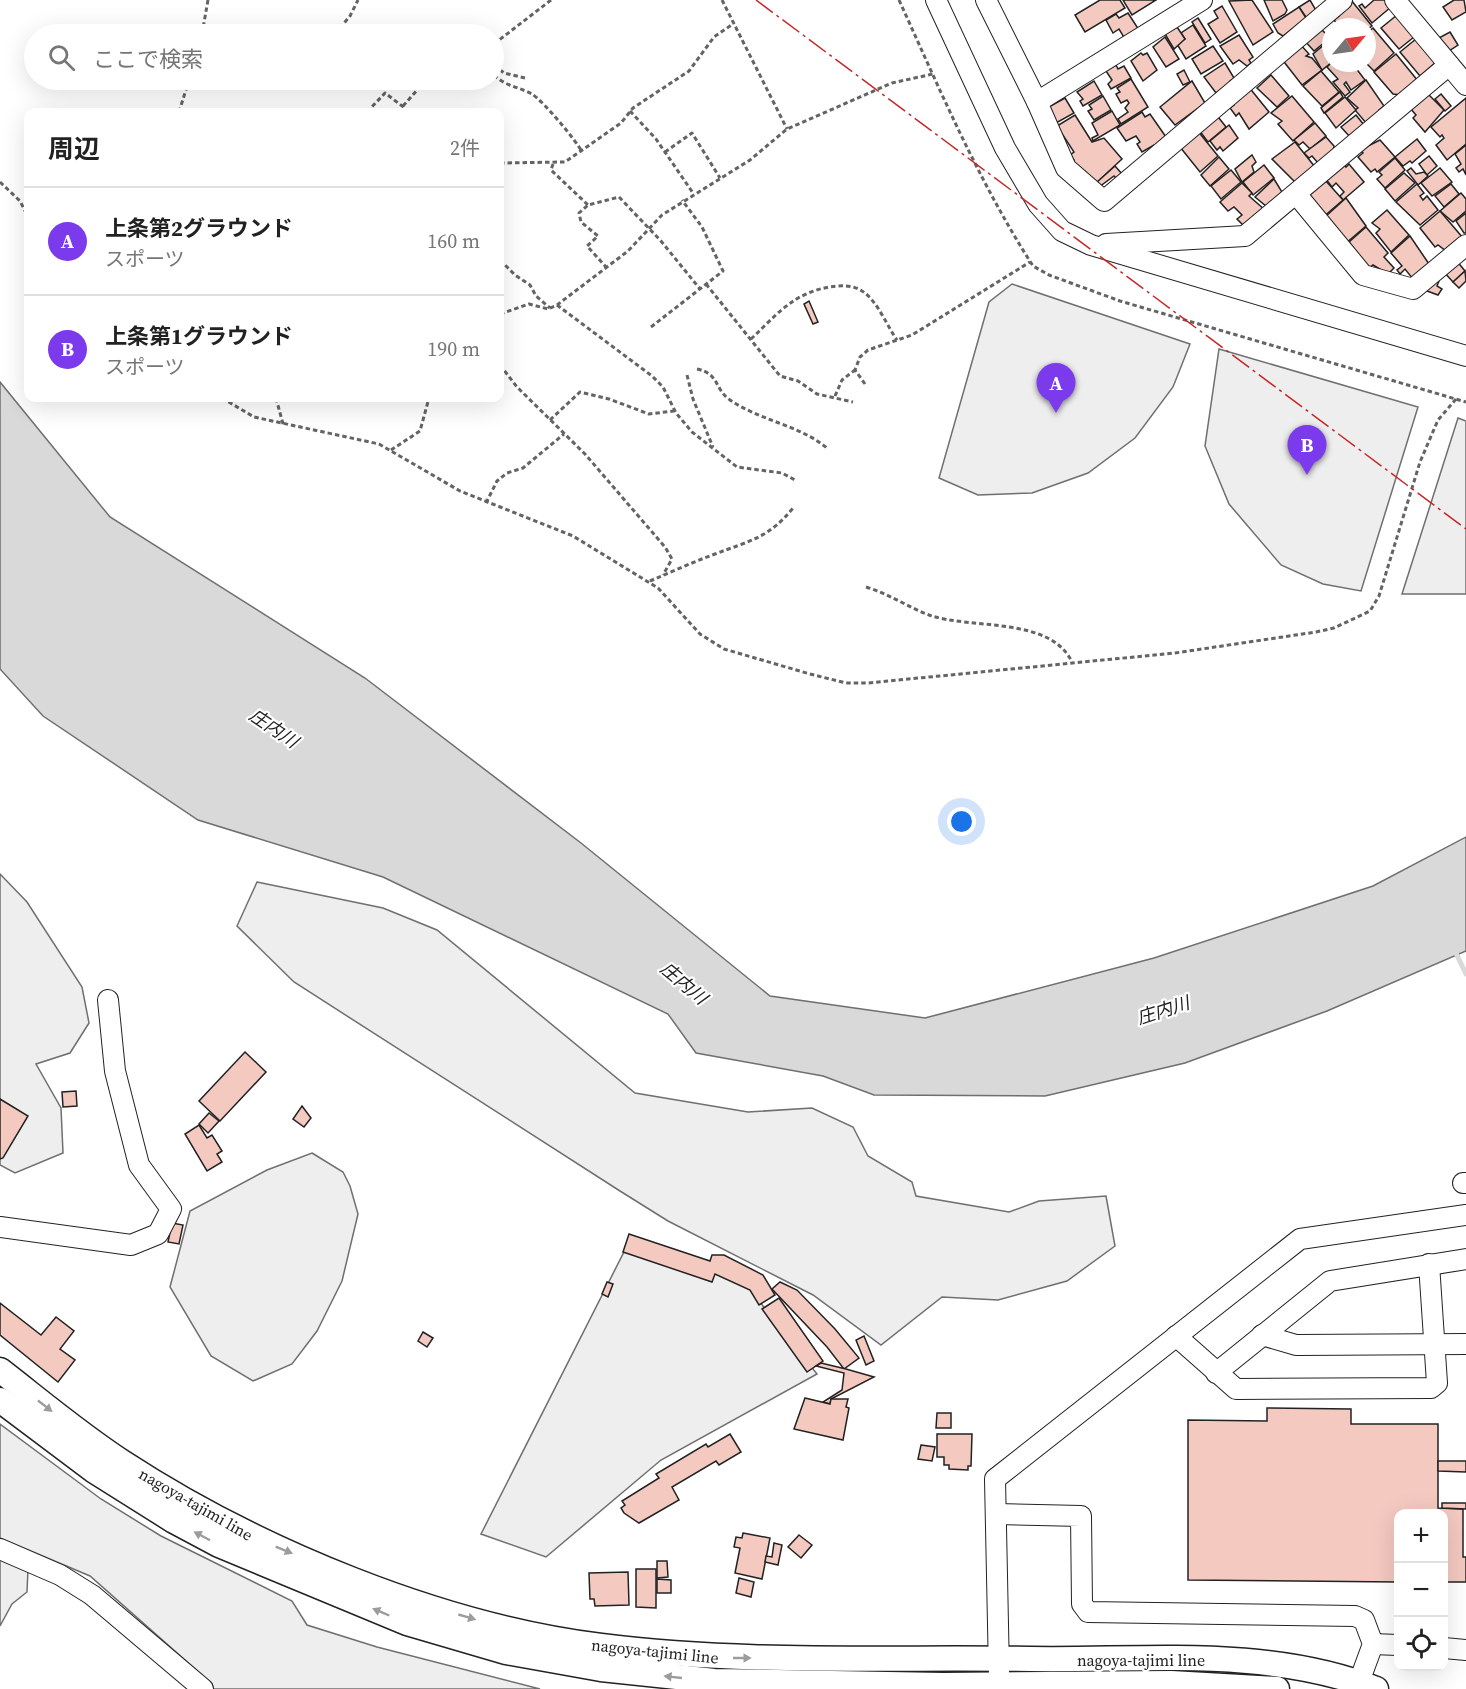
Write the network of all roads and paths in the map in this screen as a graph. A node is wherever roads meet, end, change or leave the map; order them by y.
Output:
1 (208, 0) edge
2 (358, 0) edge
3 (551, 0) edge
4 (730, 0) edge
5 (936, 0) edge
6 (986, 0) edge
7 (1202, 0) edge
8 (1342, 0) edge
9 (1395, 0) edge
10 (723, 2) edge
11 (1171, 8) edge
12 (204, 24) edge
13 (343, 24) edge
14 (734, 24) junction
15 (504, 36) edge
16 (1449, 65) junction
17 (504, 73) edge
18 (933, 74) dead end
19 (525, 78) dead end
20 (504, 82) edge
21 (1466, 85) edge
22 (186, 90) edge
23 (417, 90) edge
24 (1037, 102) junction
25 (403, 106) junction
26 (180, 108) edge
27 (371, 108) edge
28 (405, 108) edge
29 (630, 111) junction
30 (787, 129) junction
31 (582, 152) junction
32 (664, 152) junction
33 (504, 163) edge
34 (553, 163) junction
35 (720, 178) junction
36 (0, 182) edge
37 (693, 193) junction
38 (1297, 195) junction
39 (682, 200) junction
40 (588, 206) junction
41 (24, 209) edge
42 (650, 229) junction
43 (1091, 245) junction
44 (1466, 245) edge
45 (1030, 262) dead end
46 (504, 263) edge
47 (607, 268) junction
48 (706, 284) junction
49 (700, 289) junction
50 (556, 304) junction
51 (550, 308) junction
52 (504, 313) edge
53 (651, 327) dead end
54 (750, 339) junction
55 (897, 340) junction
56 (1466, 356) edge
57 (697, 369) dead end
58 (504, 370) edge
59 (855, 370) junction
60 (687, 375) dead end
61 (865, 384) dead end
62 (834, 396) junction
63 (229, 402) edge
64 (277, 402) edge
65 (428, 402) edge
66 (853, 402) dead end
67 (1466, 402) edge
68 (675, 411) junction
69 (550, 420) junction
70 (284, 424) junction
71 (564, 434) junction
72 (827, 448) dead end
73 (714, 449) junction
74 (391, 450) junction
75 (797, 481) dead end
76 (486, 503) junction
77 (793, 508) dead end
78 (663, 575) junction
79 (649, 582) junction
80 (866, 587) dead end
81 (1072, 663) junction
82 (108, 1000) dead end
83 (1466, 1215) edge
84 (0, 1227) edge
85 (1466, 1259) edge
86 (1429, 1264) junction
87 (1262, 1335) junction
88 (1176, 1336) junction
89 (1466, 1344) edge
90 (1434, 1345) junction
91 (0, 1370) edge
92 (1216, 1372) junction
93 (0, 1400) edge
94 (996, 1514) junction
95 (0, 1549) edge
96 (1373, 1644) junction
97 (1394, 1646) edge
98 (1448, 1648) edge
99 (1466, 1650) edge
100 (997, 1658) junction
101 (1001, 1684) junction
102 (1367, 1686) edge
103 (203, 1689) edge
104 (1277, 1689) edge

1 - 12 path
2 - 13 path
3 - 15 path
4 - 10 path
5 - 43 street
6 - 24 street
7 - 11 street
8 - 24 street
9 - 16 street
10 - 14 path
11 - 24 street
14 - 29 path
14 - 30 path
16 - 21 street
16 - 38 street
17 - 19 path
18 - 30 path
20 - 31 path
22 - 26 path
23 - 25 path
25 - 27 path
25 - 28 path
29 - 31 path
29 - 32 path
30 - 35 path
31 - 34 path
32 - 35 path
32 - 37 path
33 - 34 path
34 - 40 path
35 - 37 path
36 - 41 path
37 - 39 path
38 - 43 street
38 - 44 street
39 - 42 path
39 - 48 path
40 - 42 path
40 - 47 path
42 - 47 path
42 - 49 path
43 - 56 street
45 - 55 path
46 - 51 path
47 - 50 path
48 - 49 path
48 - 54 path
49 - 53 path
50 - 51 path
50 - 68 path
51 - 52 path
54 - 55 path
54 - 62 path
55 - 59 path
57 - 72 path
58 - 69 path
59 - 61 path
59 - 62 path
60 - 73 path
62 - 66 path
63 - 70 path
64 - 70 path
65 - 74 path
67 - 81 path
68 - 69 path
68 - 73 path
69 - 71 path
70 - 74 path
71 - 76 path
71 - 78 path
73 - 75 path
74 - 76 path
76 - 79 path
77 - 78 path
78 - 79 path
79 - 81 path
80 - 81 path
82 - 84 street
83 - 88 street
85 - 86 street
86 - 87 street
86 - 90 street
87 - 90 street
87 - 92 street
88 - 92 street
88 - 94 street
89 - 90 street
90 - 92 street
91 -> 100 main road, nagoya-tajimi line
101 -> 93 main road, nagoya-tajimi line
94 - 96 street
94 - 100 street
95 - 103 street
96 - 97 street
96 - 102 street
98 - 99 street
100 - 101 street
100 - 102 main road, nagoya-tajimi line
101 - 104 main road, nagoya-tajimi line

